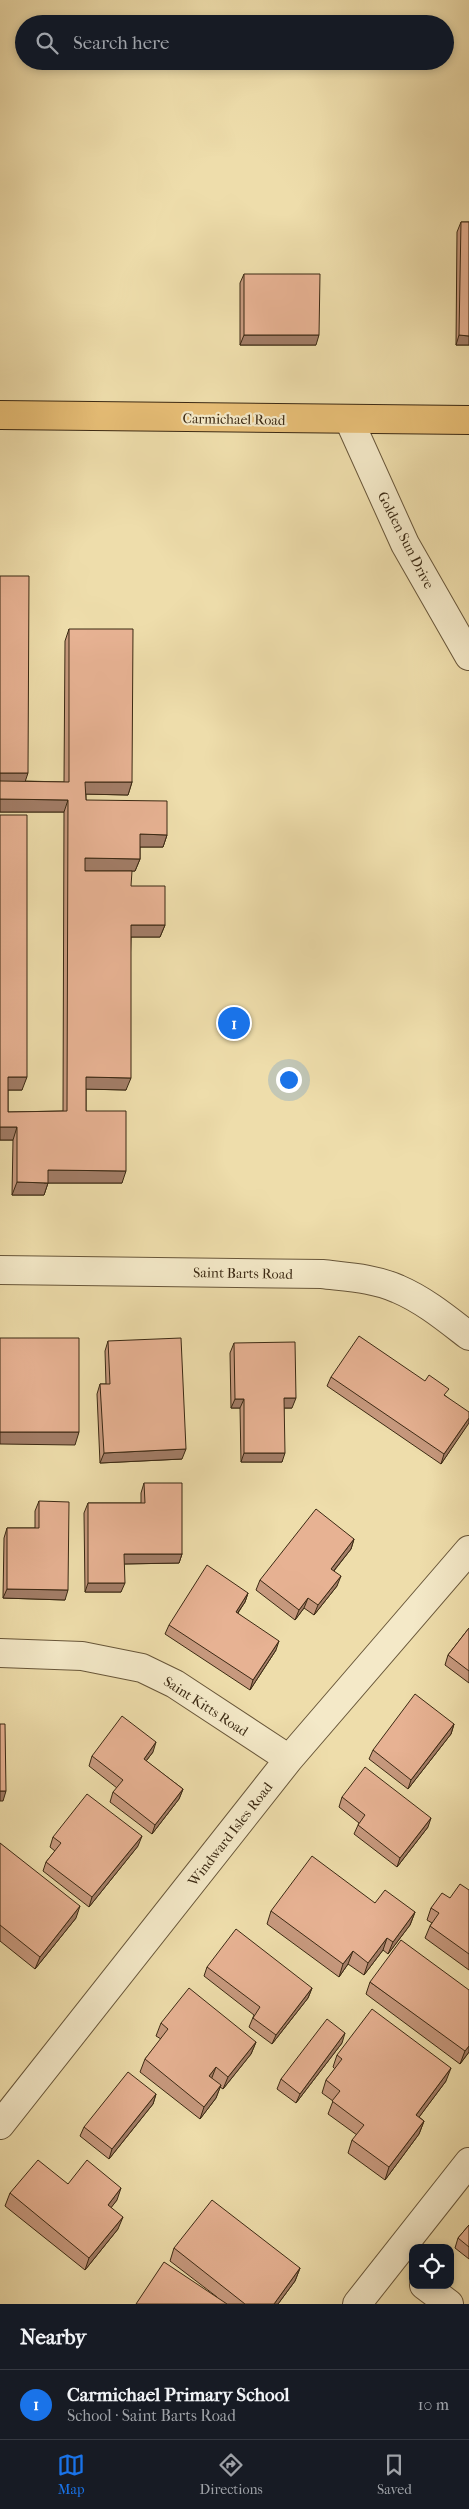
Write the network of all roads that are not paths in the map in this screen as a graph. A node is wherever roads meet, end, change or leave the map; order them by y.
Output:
1 (0, 415) edge
2 (349, 420) junction
3 (469, 420) edge
4 (469, 656) edge
5 (0, 1270) edge
6 (469, 1336) edge
7 (469, 1550) edge
8 (0, 1654) edge
9 (289, 1759) junction
10 (0, 2125) edge
11 (469, 2162) edge
12 (391, 2261) junction
13 (409, 2274) edge
14 (429, 2289) edge
15 (358, 2304) edge
16 (449, 2304) edge

1 - 2 main road, Carmichael Road
2 - 3 main road, Carmichael Road
2 - 4 street, Golden Sun Drive
5 - 6 street, Saint Barts Road
7 - 9 street, Windward Isles Road
8 - 9 street, Saint Kitts Road
9 - 10 street, Windward Isles Road
11 - 12 street
12 - 13 street
12 - 15 street
14 - 16 street

